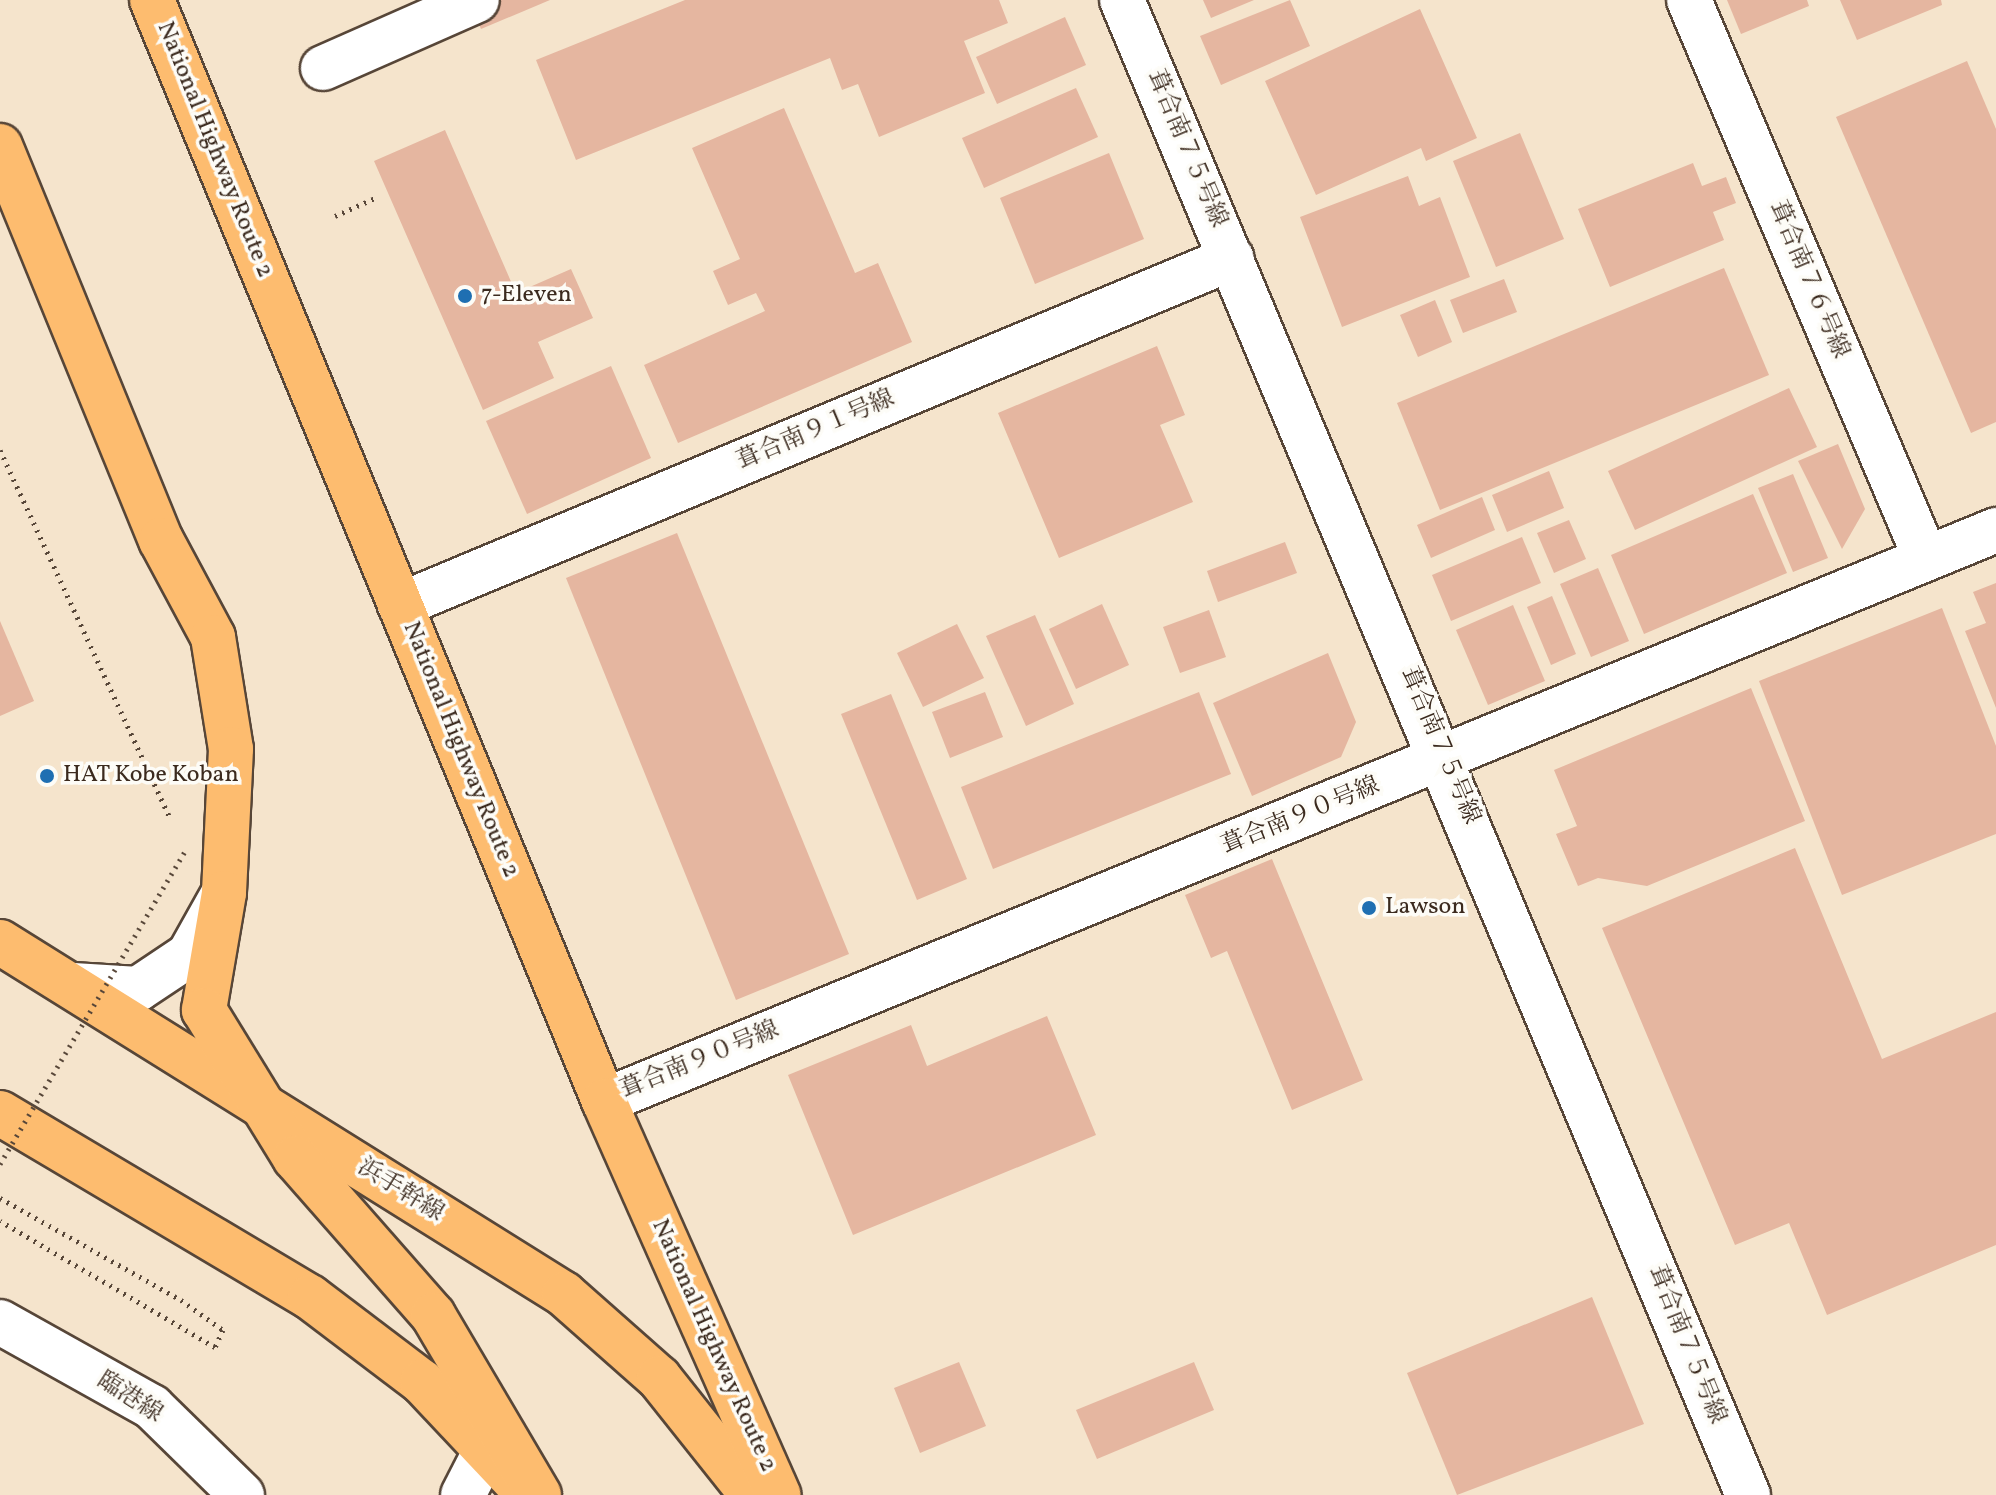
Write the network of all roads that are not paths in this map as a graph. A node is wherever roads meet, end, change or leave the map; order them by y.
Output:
1 (152, 0) edge
2 (477, 0) edge
3 (1122, 0) edge
4 (1689, 0) edge
5 (323, 68) dead end
6 (0, 146) edge
7 (12, 210) edge
8 (1232, 258) junction
9 (1996, 530) edge
10 (1926, 559) junction
11 (400, 605) junction
12 (1445, 759) junction
13 (224, 893) junction
14 (0, 942) edge
15 (73, 985) junction
16 (252, 1098) junction
17 (604, 1101) junction
18 (0, 1113) edge
19 (0, 1322) edge
20 (487, 1448) junction
21 (242, 1495) edge
22 (463, 1495) edge
23 (528, 1495) edge
24 (539, 1495) edge
25 (752, 1495) edge
26 (779, 1495) edge
27 (1748, 1495) edge

1 - 11 main road, National Highway Route 2
2 - 5 street
3 - 8 street, 葺合南７５号線
4 - 10 street, 葺合南７６号線
6 - 7 main road
7 - 13 main road
8 - 11 street, 葺合南９１号線
8 - 12 street, 葺合南７５号線
9 - 10 street, 葺合南９０号線
10 - 12 street, 葺合南９０号線
11 - 17 main road, National Highway Route 2
12 - 17 street, 葺合南９０号線
12 - 27 street, 葺合南７５号線
13 - 15 street
13 - 16 main road
14 - 15 main road, 浜手幹線
15 - 16 main road, 浜手幹線
16 - 24 main road
16 - 25 main road, 浜手幹線
17 - 26 main road, National Highway Route 2
18 - 20 main road
19 - 21 street, 臨港線
20 - 22 street
20 - 23 main road

